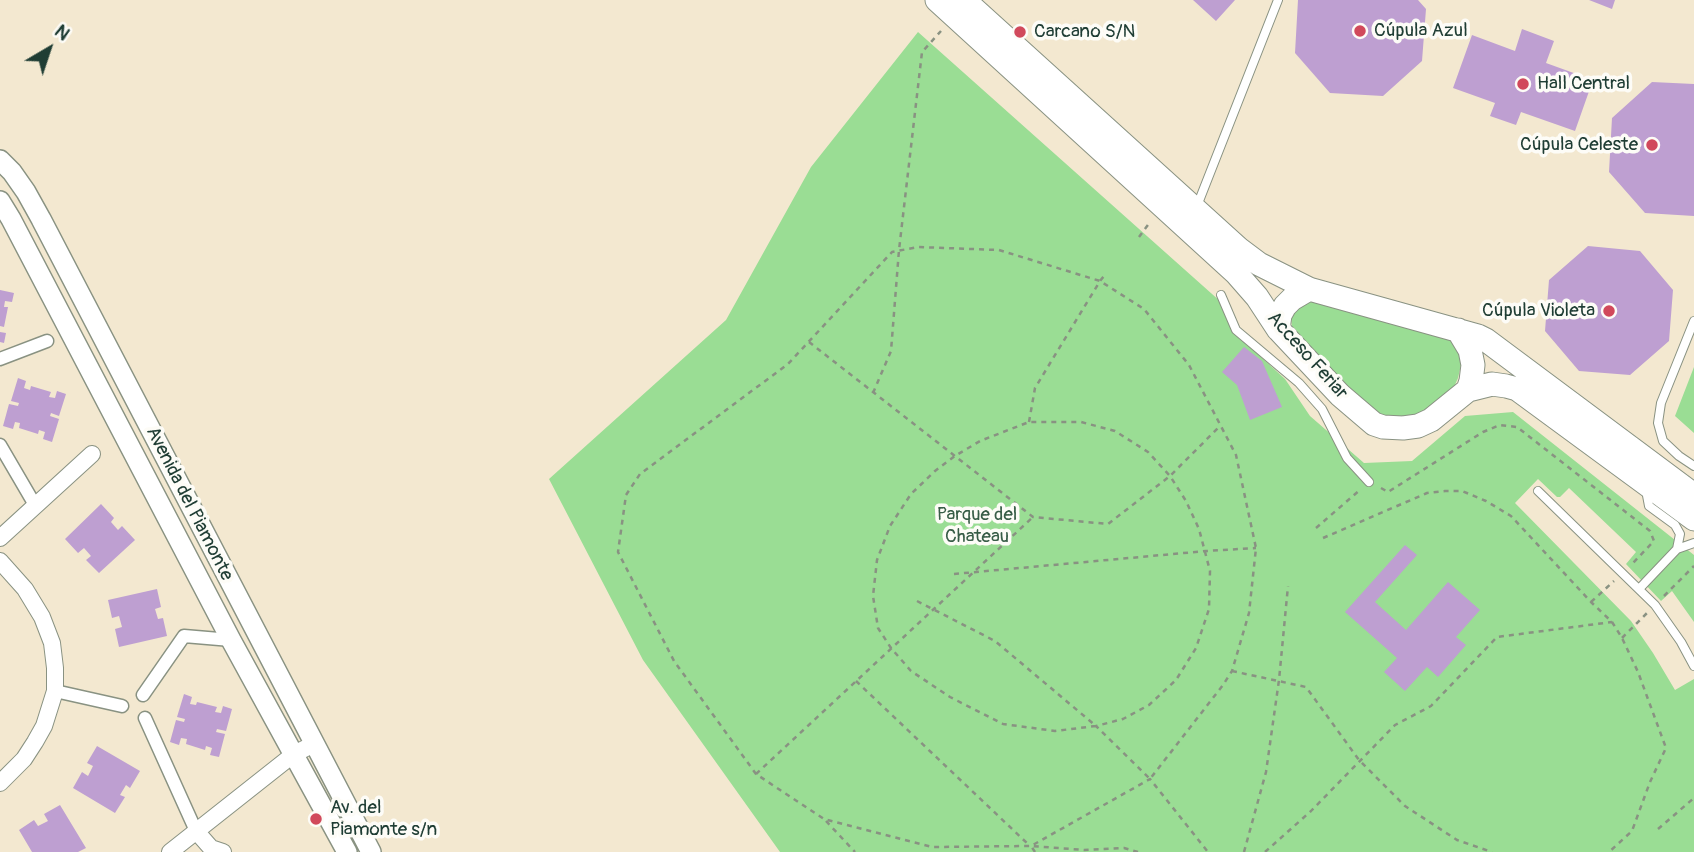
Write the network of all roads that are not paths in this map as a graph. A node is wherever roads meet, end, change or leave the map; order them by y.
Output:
1 (1278, 0) edge
2 (952, 5) edge
3 (0, 160) edge
4 (0, 201) edge
5 (1196, 209) junction
6 (1309, 289) junction
7 (1221, 295) dead end
8 (1694, 321) edge
9 (1278, 329) junction
10 (1458, 330) junction
11 (47, 341) dead end
12 (0, 359) edge
13 (1468, 390) junction
14 (0, 445) edge
15 (92, 454) dead end
16 (1694, 466) edge
17 (1643, 481) junction
18 (1370, 482) road end
19 (1538, 491) dead end
20 (1694, 495) edge
21 (34, 505) junction
22 (1694, 519) edge
23 (0, 538) edge
24 (1694, 543) edge
25 (1677, 549) junction
26 (0, 561) edge
27 (1639, 589) junction
28 (230, 640) junction
29 (1694, 666) edge
30 (55, 691) junction
31 (143, 695) dead end
32 (122, 706) dead end
33 (145, 718) dead end
34 (314, 744) junction
35 (294, 754) junction
36 (0, 783) edge
37 (196, 831) junction
38 (170, 852) edge
39 (223, 852) edge
40 (346, 852) edge
41 (371, 852) edge

1 - 5 lane
2 - 5 main road
2 - 9 main road, Acceso Feriar
3 - 34 street, Avenida del Piamonte
4 - 28 street, Avenida del Piamonte
5 - 6 main road
6 - 9 main road
6 - 10 main road
7 - 18 lane
8 - 16 lane
9 - 13 main road, Acceso Feriar
10 - 13 main road
10 - 20 main road
11 - 12 street
13 - 17 main road
14 - 21 street
15 - 21 street
17 - 22 main road
17 - 25 lane
19 - 27 lane
21 - 23 street
24 - 25 lane
25 - 27 lane
26 - 30 street
27 - 29 lane
28 - 31 street
28 - 35 street, Avenida del Piamonte
30 - 32 street
30 - 36 street
33 - 37 street
34 - 35 street
34 - 41 street, Avenida del Piamonte
35 - 37 street
35 - 40 street, Avenida del Piamonte
37 - 38 street
37 - 39 street

